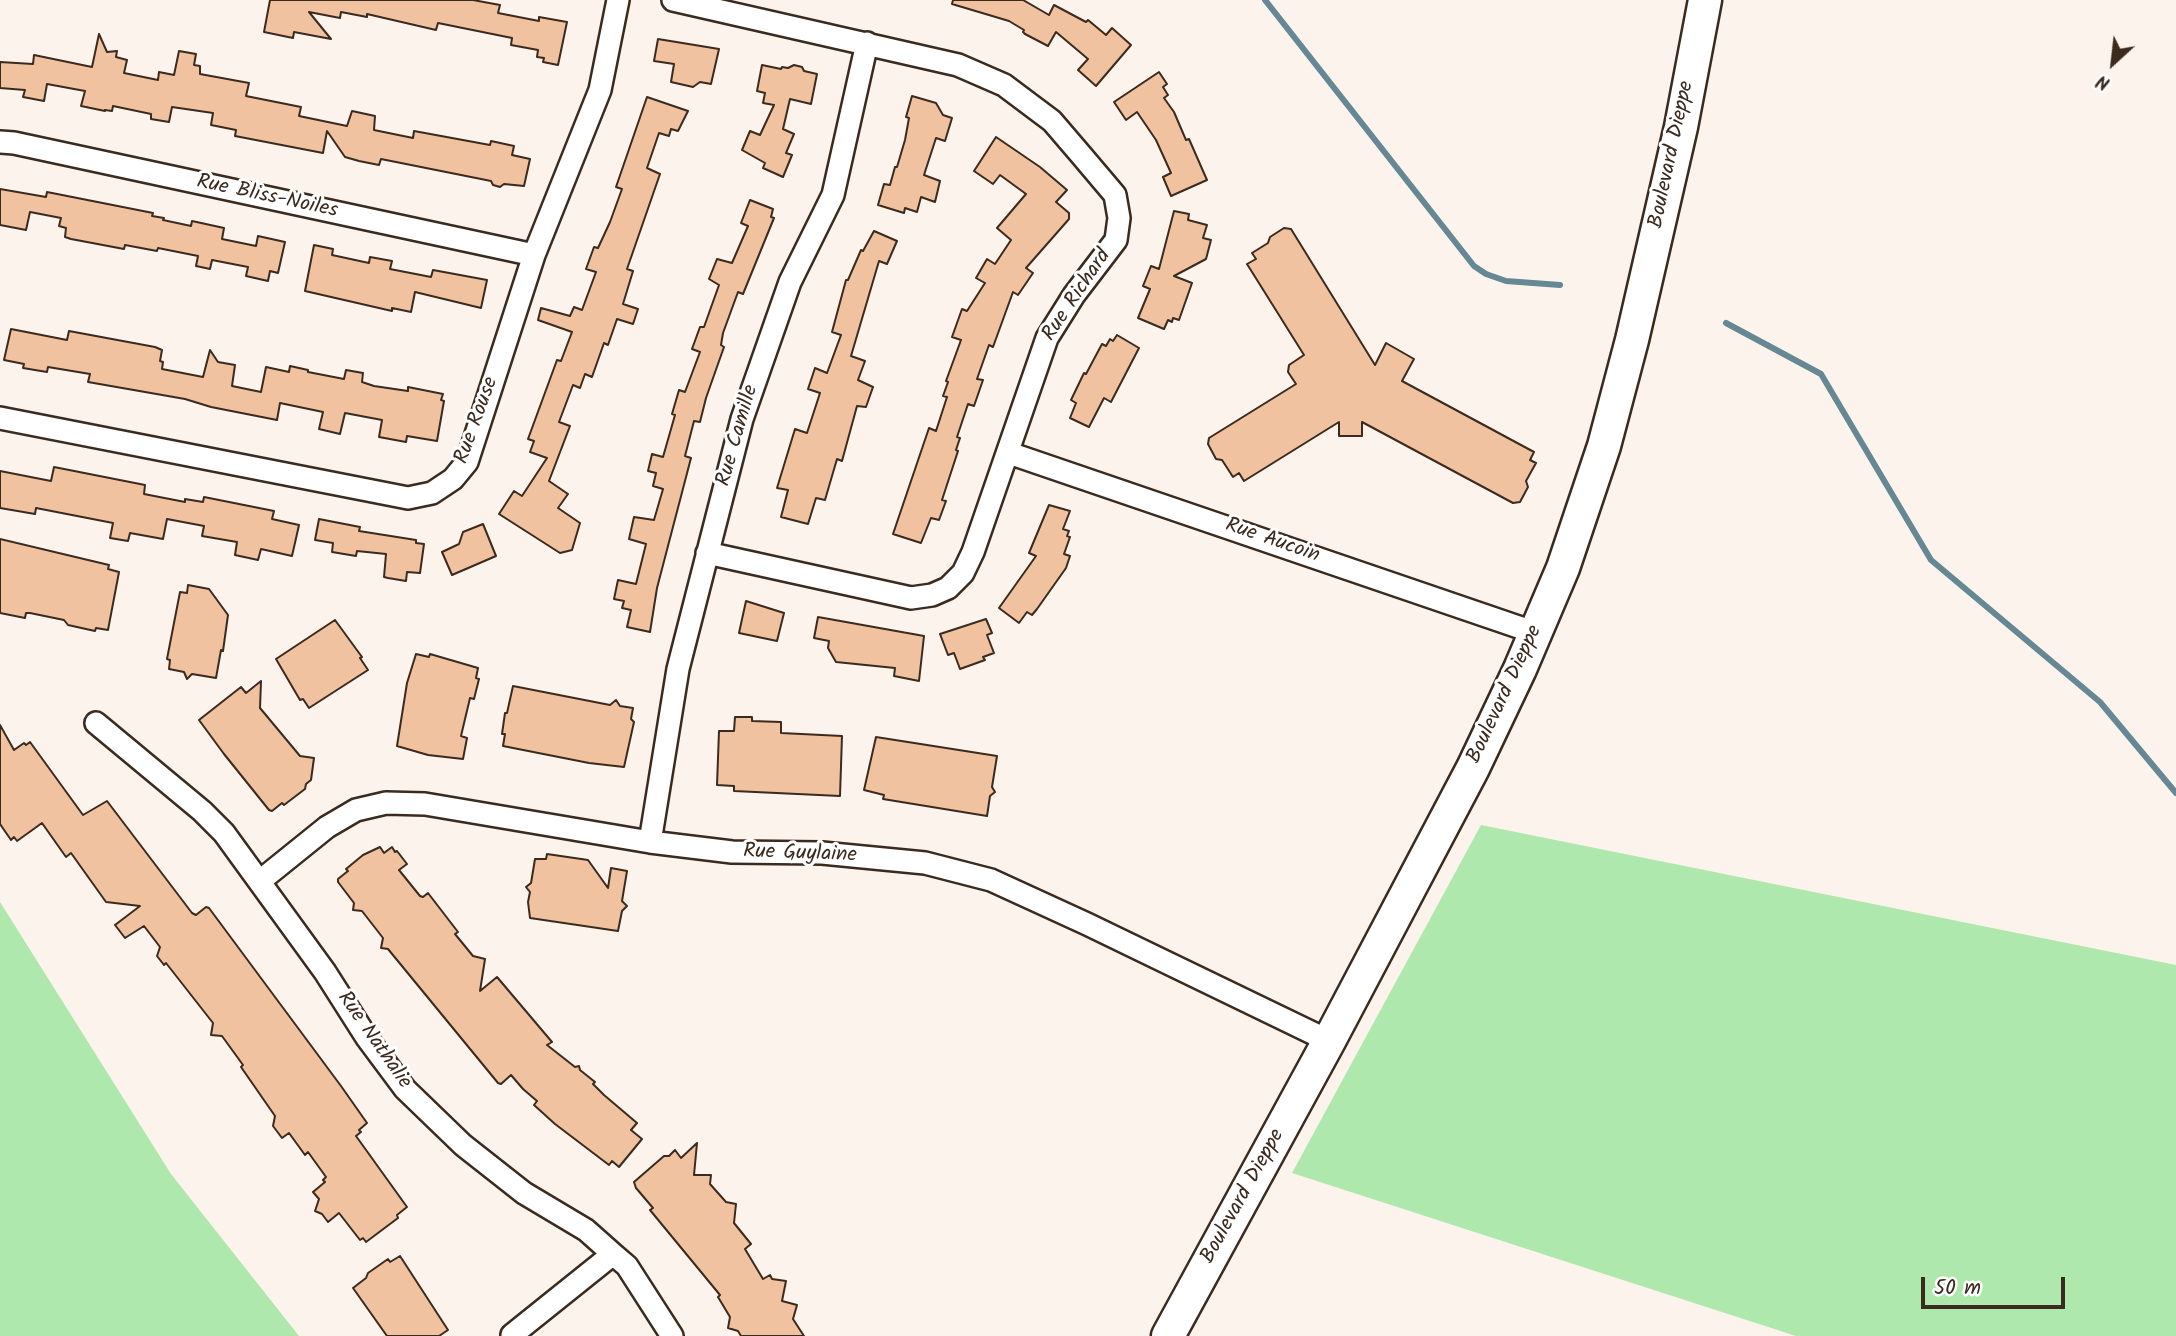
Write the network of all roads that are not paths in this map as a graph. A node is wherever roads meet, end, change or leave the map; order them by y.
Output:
1 (618, 0) edge
2 (673, 0) edge
3 (1705, 0) edge
4 (867, 43) junction
5 (0, 142) edge
6 (534, 255) junction
7 (0, 418) edge
8 (1009, 453) junction
9 (707, 554) junction
10 (1536, 633) junction
11 (96, 723) dead end
12 (650, 842) junction
13 (260, 881) junction
14 (1329, 1041) junction
15 (613, 1254) junction
16 (512, 1335) edge
17 (672, 1336) edge
18 (1168, 1336) edge

1 - 6 street, Rue Rouse
2 - 4 street, Rue Richard
3 - 10 main road, Boulevard Dieppe
4 - 8 street, Rue Richard
4 - 9 street, Rue Camille
5 - 6 street, Rue Bliss-Noiles
6 - 7 street, Rue Rouse
8 - 9 street, Rue Richard
8 - 10 street, Rue Aucoin
9 - 12 street, Rue Camille
10 - 14 main road, Boulevard Dieppe
11 - 13 street, Rue Nathalie
12 - 13 street, Rue Guylaine
12 - 14 street, Rue Guylaine
13 - 15 street, Rue Nathalie
14 - 18 main road, Boulevard Dieppe
15 - 16 street
15 - 17 street, Rue Nathalie

